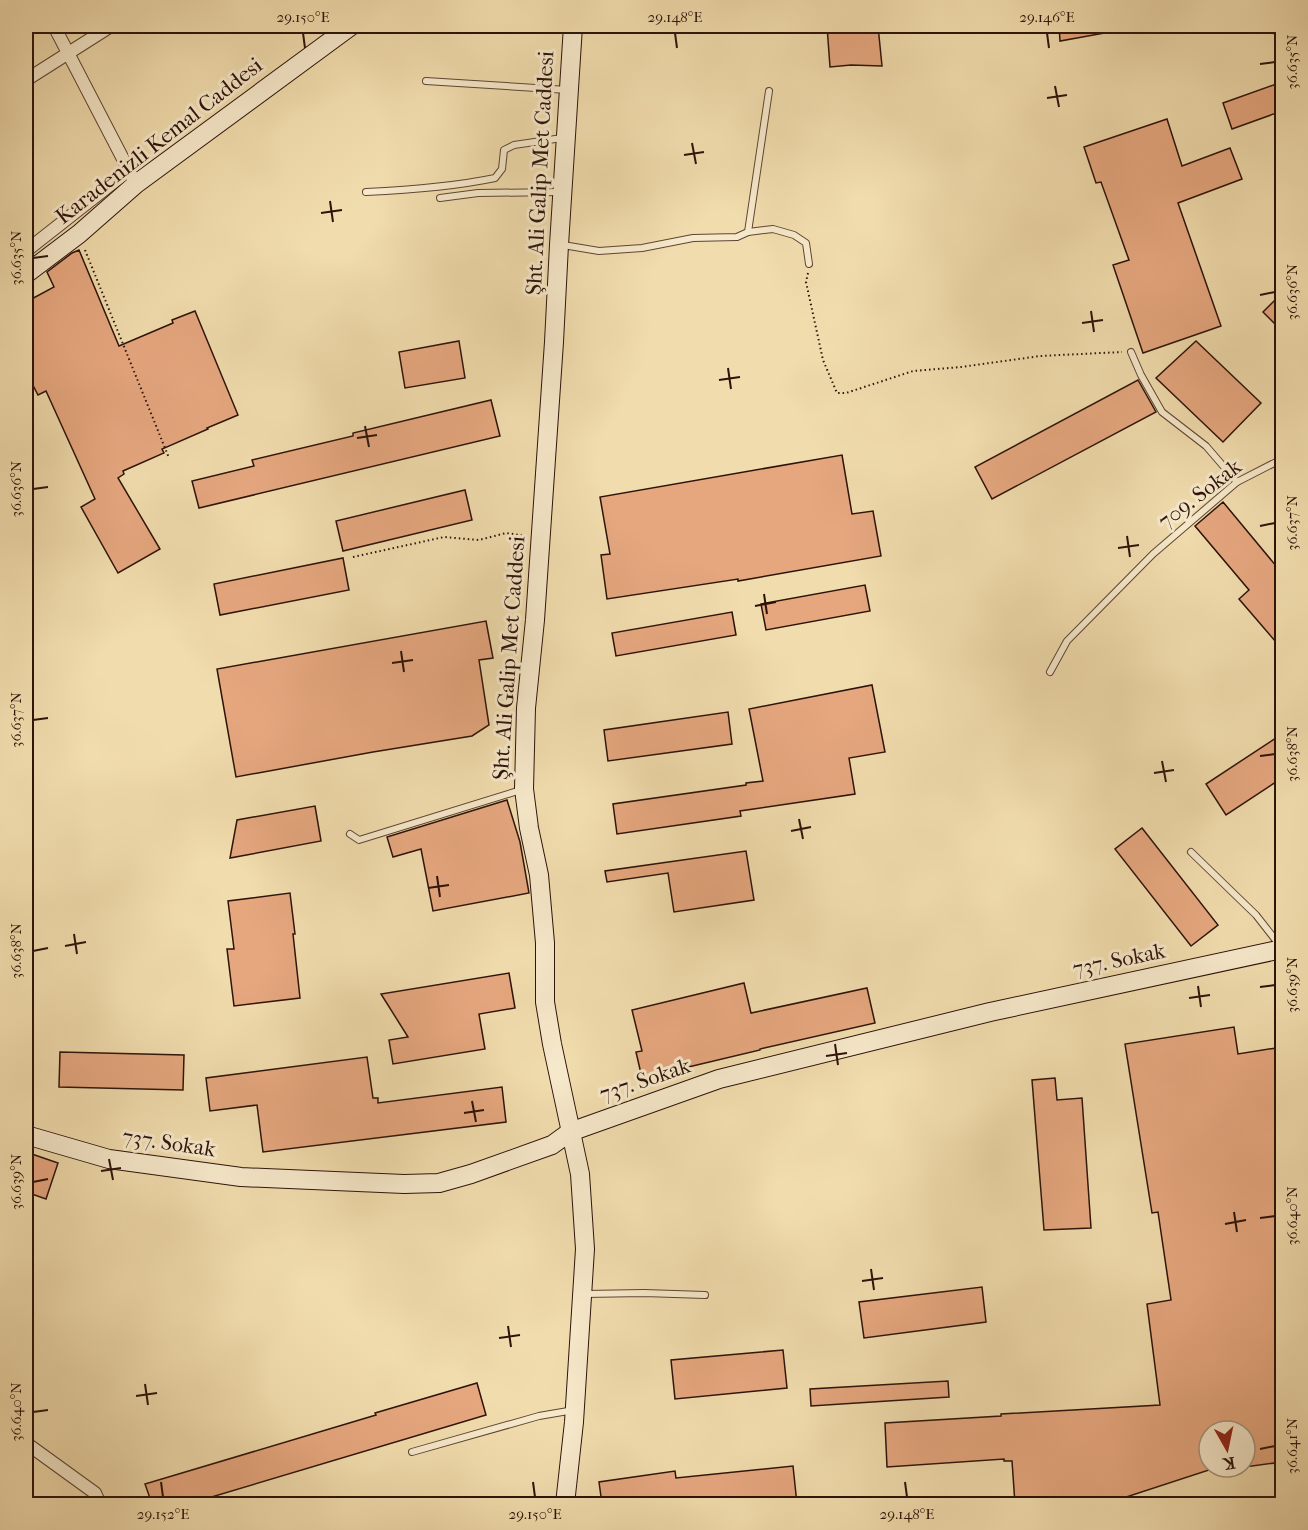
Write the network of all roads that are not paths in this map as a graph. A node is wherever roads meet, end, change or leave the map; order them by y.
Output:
1 (54, 26) edge
2 (111, 26) edge
3 (573, 26) edge
4 (1265, 26) edge
5 (343, 28) edge
6 (1282, 34) edge
7 (67, 52) junction
8 (26, 80) edge
9 (426, 81) dead end
10 (569, 90) junction
11 (769, 91) dead end
12 (566, 138) junction
13 (133, 177) junction
14 (366, 192) dead end
15 (562, 192) junction
16 (440, 198) dead end
17 (748, 232) junction
18 (559, 245) junction
19 (26, 252) edge
20 (809, 264) road end
21 (26, 274) edge
22 (1131, 352) road end
23 (1282, 459) edge
24 (1237, 482) junction
25 (1050, 672) dead end
26 (524, 789) junction
27 (350, 834) dead end
28 (1191, 852) dead end
29 (1282, 948) edge
30 (570, 1131) junction
31 (26, 1135) edge
32 (582, 1294) junction
33 (705, 1296) dead end
34 (574, 1410) junction
35 (26, 1443) edge
36 (412, 1452) dead end
37 (100, 1504) edge
38 (565, 1504) edge

1 - 7 street
2 - 7 street
3 - 10 street, Şht. Ali Galip Met Caddesi
4 - 6 lane
5 - 13 street, Karadenizli Kemal Caddesi
7 - 8 street
7 - 13 street
9 - 10 lane
10 - 12 street, Şht. Ali Galip Met Caddesi
11 - 17 lane
12 - 14 lane
12 - 15 street, Şht. Ali Galip Met Caddesi
13 - 19 street
13 - 21 street, Karadenizli Kemal Caddesi
15 - 16 lane
15 - 18 street, Şht. Ali Galip Met Caddesi
17 - 18 lane
17 - 20 lane
18 - 26 street, Şht. Ali Galip Met Caddesi
22 - 24 lane
23 - 24 lane, 709. Sokak
24 - 25 lane, 709. Sokak
26 - 27 lane
26 - 30 street, Şht. Ali Galip Met Caddesi
28 - 29 lane
29 - 30 street, 737. Sokak
30 - 31 street, 737. Sokak
30 - 32 street, Şht. Ali Galip Met Caddesi
32 - 33 lane
32 - 34 street, Şht. Ali Galip Met Caddesi
34 - 36 lane
34 - 38 street, Şht. Ali Galip Met Caddesi
35 - 37 street

